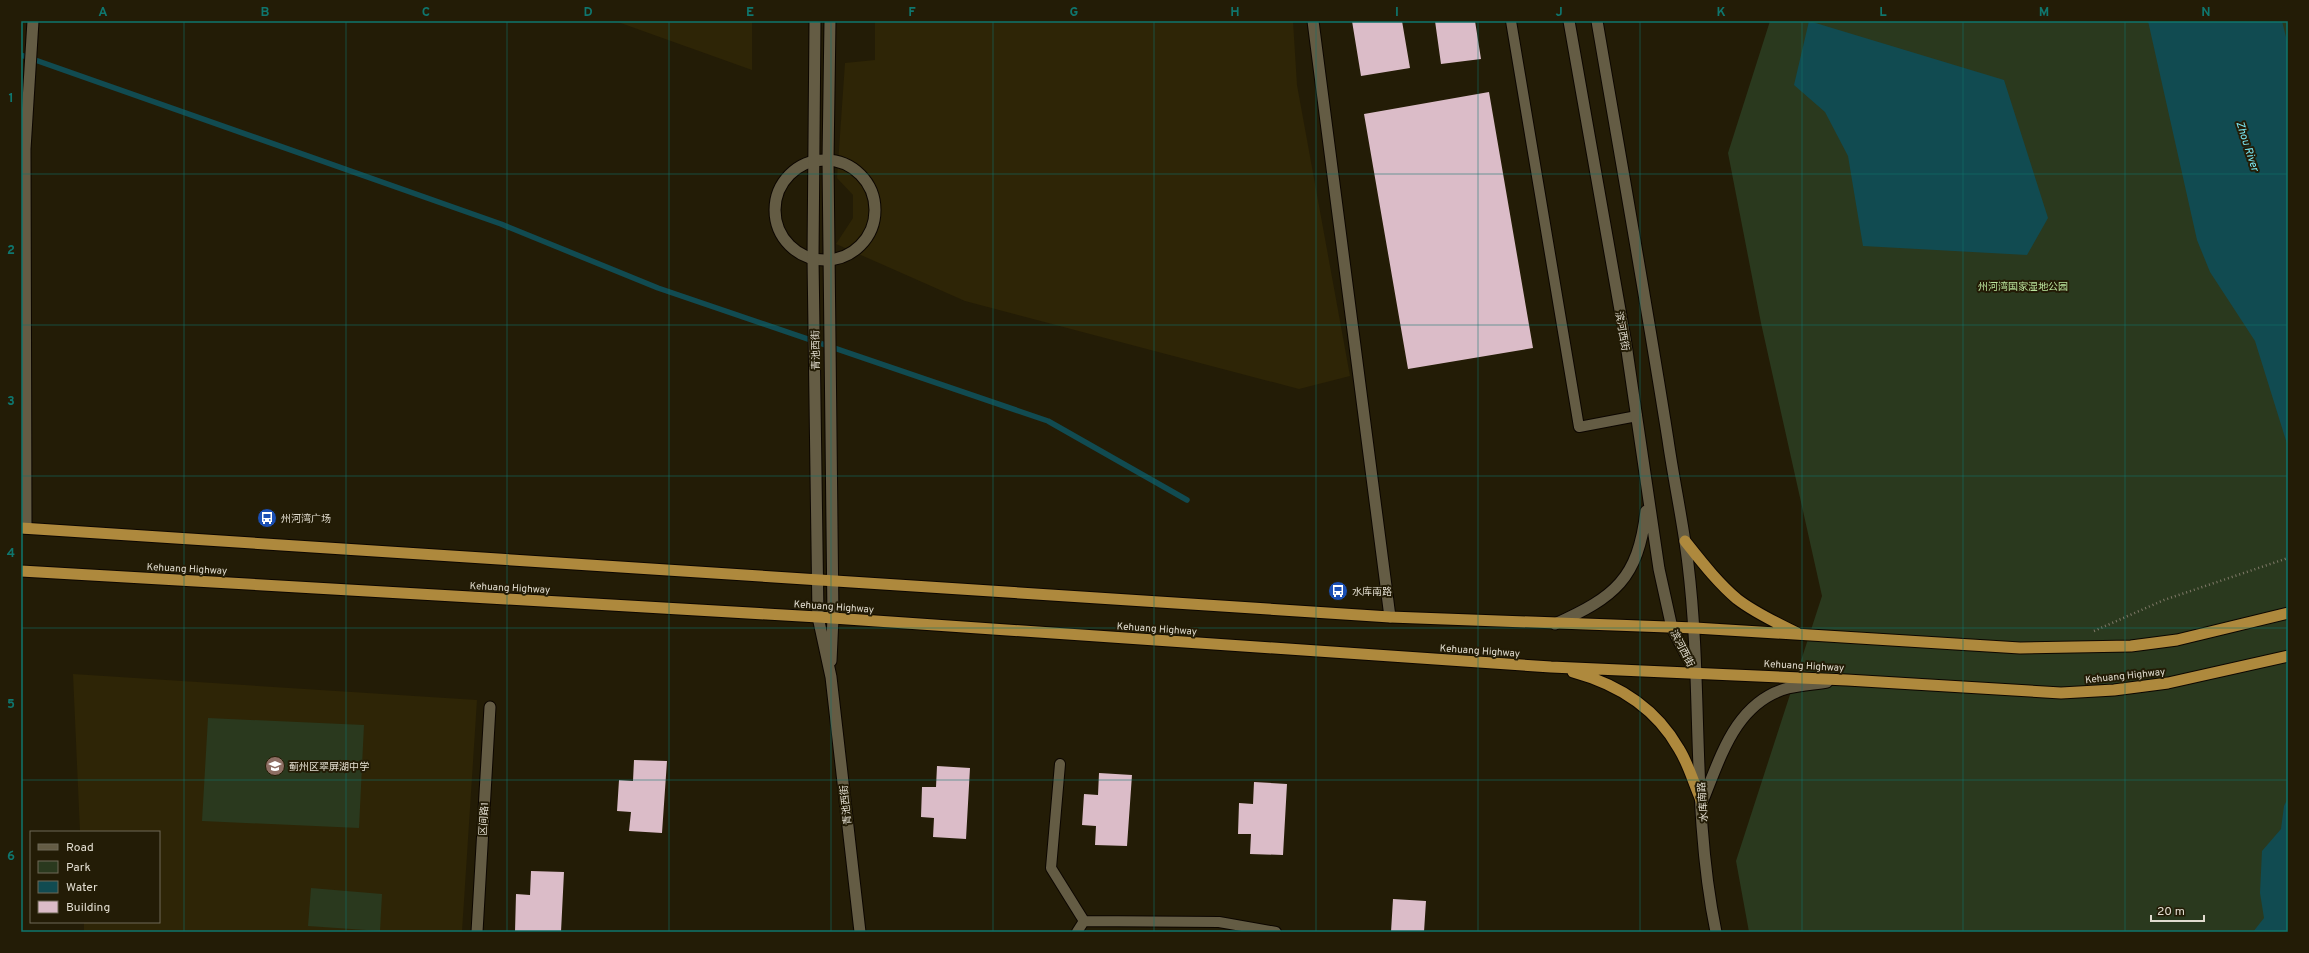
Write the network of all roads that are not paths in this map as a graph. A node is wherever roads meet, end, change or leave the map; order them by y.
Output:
1 (815, 21) edge
2 (830, 21) edge
3 (1313, 21) edge
4 (1512, 21) edge
5 (1569, 21) edge
6 (1597, 21) edge
7 (33, 27) edge
8 (828, 160) junction
9 (814, 161) junction
10 (813, 258) junction
11 (829, 259) junction
12 (1637, 416) junction
13 (1648, 494) junction
14 (24, 528) edge
15 (1685, 541) junction
16 (21, 571) edge
17 (817, 579) junction
18 (833, 580) junction
19 (2288, 613) edge
20 (1390, 616) junction
21 (818, 617) junction
22 (833, 618) junction
23 (1554, 624) junction
24 (1672, 628) junction
25 (1695, 628) junction
26 (1801, 635) junction
27 (2288, 656) edge
28 (1551, 666) junction
29 (1695, 672) junction
30 (831, 677) junction
31 (1847, 680) junction
32 (490, 707) dead end
33 (1060, 764) dead end
34 (1702, 802) junction
35 (1084, 921) junction
36 (1238, 929) edge
37 (477, 932) edge
38 (860, 932) edge
39 (1077, 932) edge
40 (1276, 932) edge
41 (1716, 932) edge

1 - 9 street, 青池西街
2 - 8 street, 青池西街
3 - 20 street
4 - 12 lane
5 - 12 street, 滨河西街
6 - 15 street, 滨河西街
7 - 14 street
8 - 9 street
8 - 11 street, 青池西街
8 - 11 street
9 - 10 street, 青池西街
9 - 10 street
10 - 11 street
10 - 17 street, 青池西街
11 - 18 street, 青池西街
12 - 13 street, 滨河西街
13 - 23 street
13 - 24 street, 滨河西街
14 - 17 highway
15 - 25 street, 滨河西街
15 - 26 highway
16 - 21 highway, Kehuang Highway
17 - 18 highway
17 - 21 street, 青池西街
18 - 20 highway
18 - 22 street, 青池西街
19 - 26 highway
20 - 23 highway
21 - 22 highway, Kehuang Highway
21 - 30 street, 青池西街
22 - 28 highway, Kehuang Highway
22 - 30 street, 青池西街
23 - 24 highway
24 - 25 highway
24 - 29 street, 滨河西街
25 - 26 highway
25 - 29 street, 滨河西街
27 - 31 highway, Kehuang Highway
28 - 29 highway, Kehuang Highway
28 - 34 highway
29 - 31 highway, Kehuang Highway
29 - 34 street, 水库南路
30 - 38 street, 青池西街
31 - 34 street
32 - 37 street, 区间路1
33 - 35 lane
34 - 41 street, 水库南路
35 - 36 lane
35 - 39 lane
36 - 40 lane

